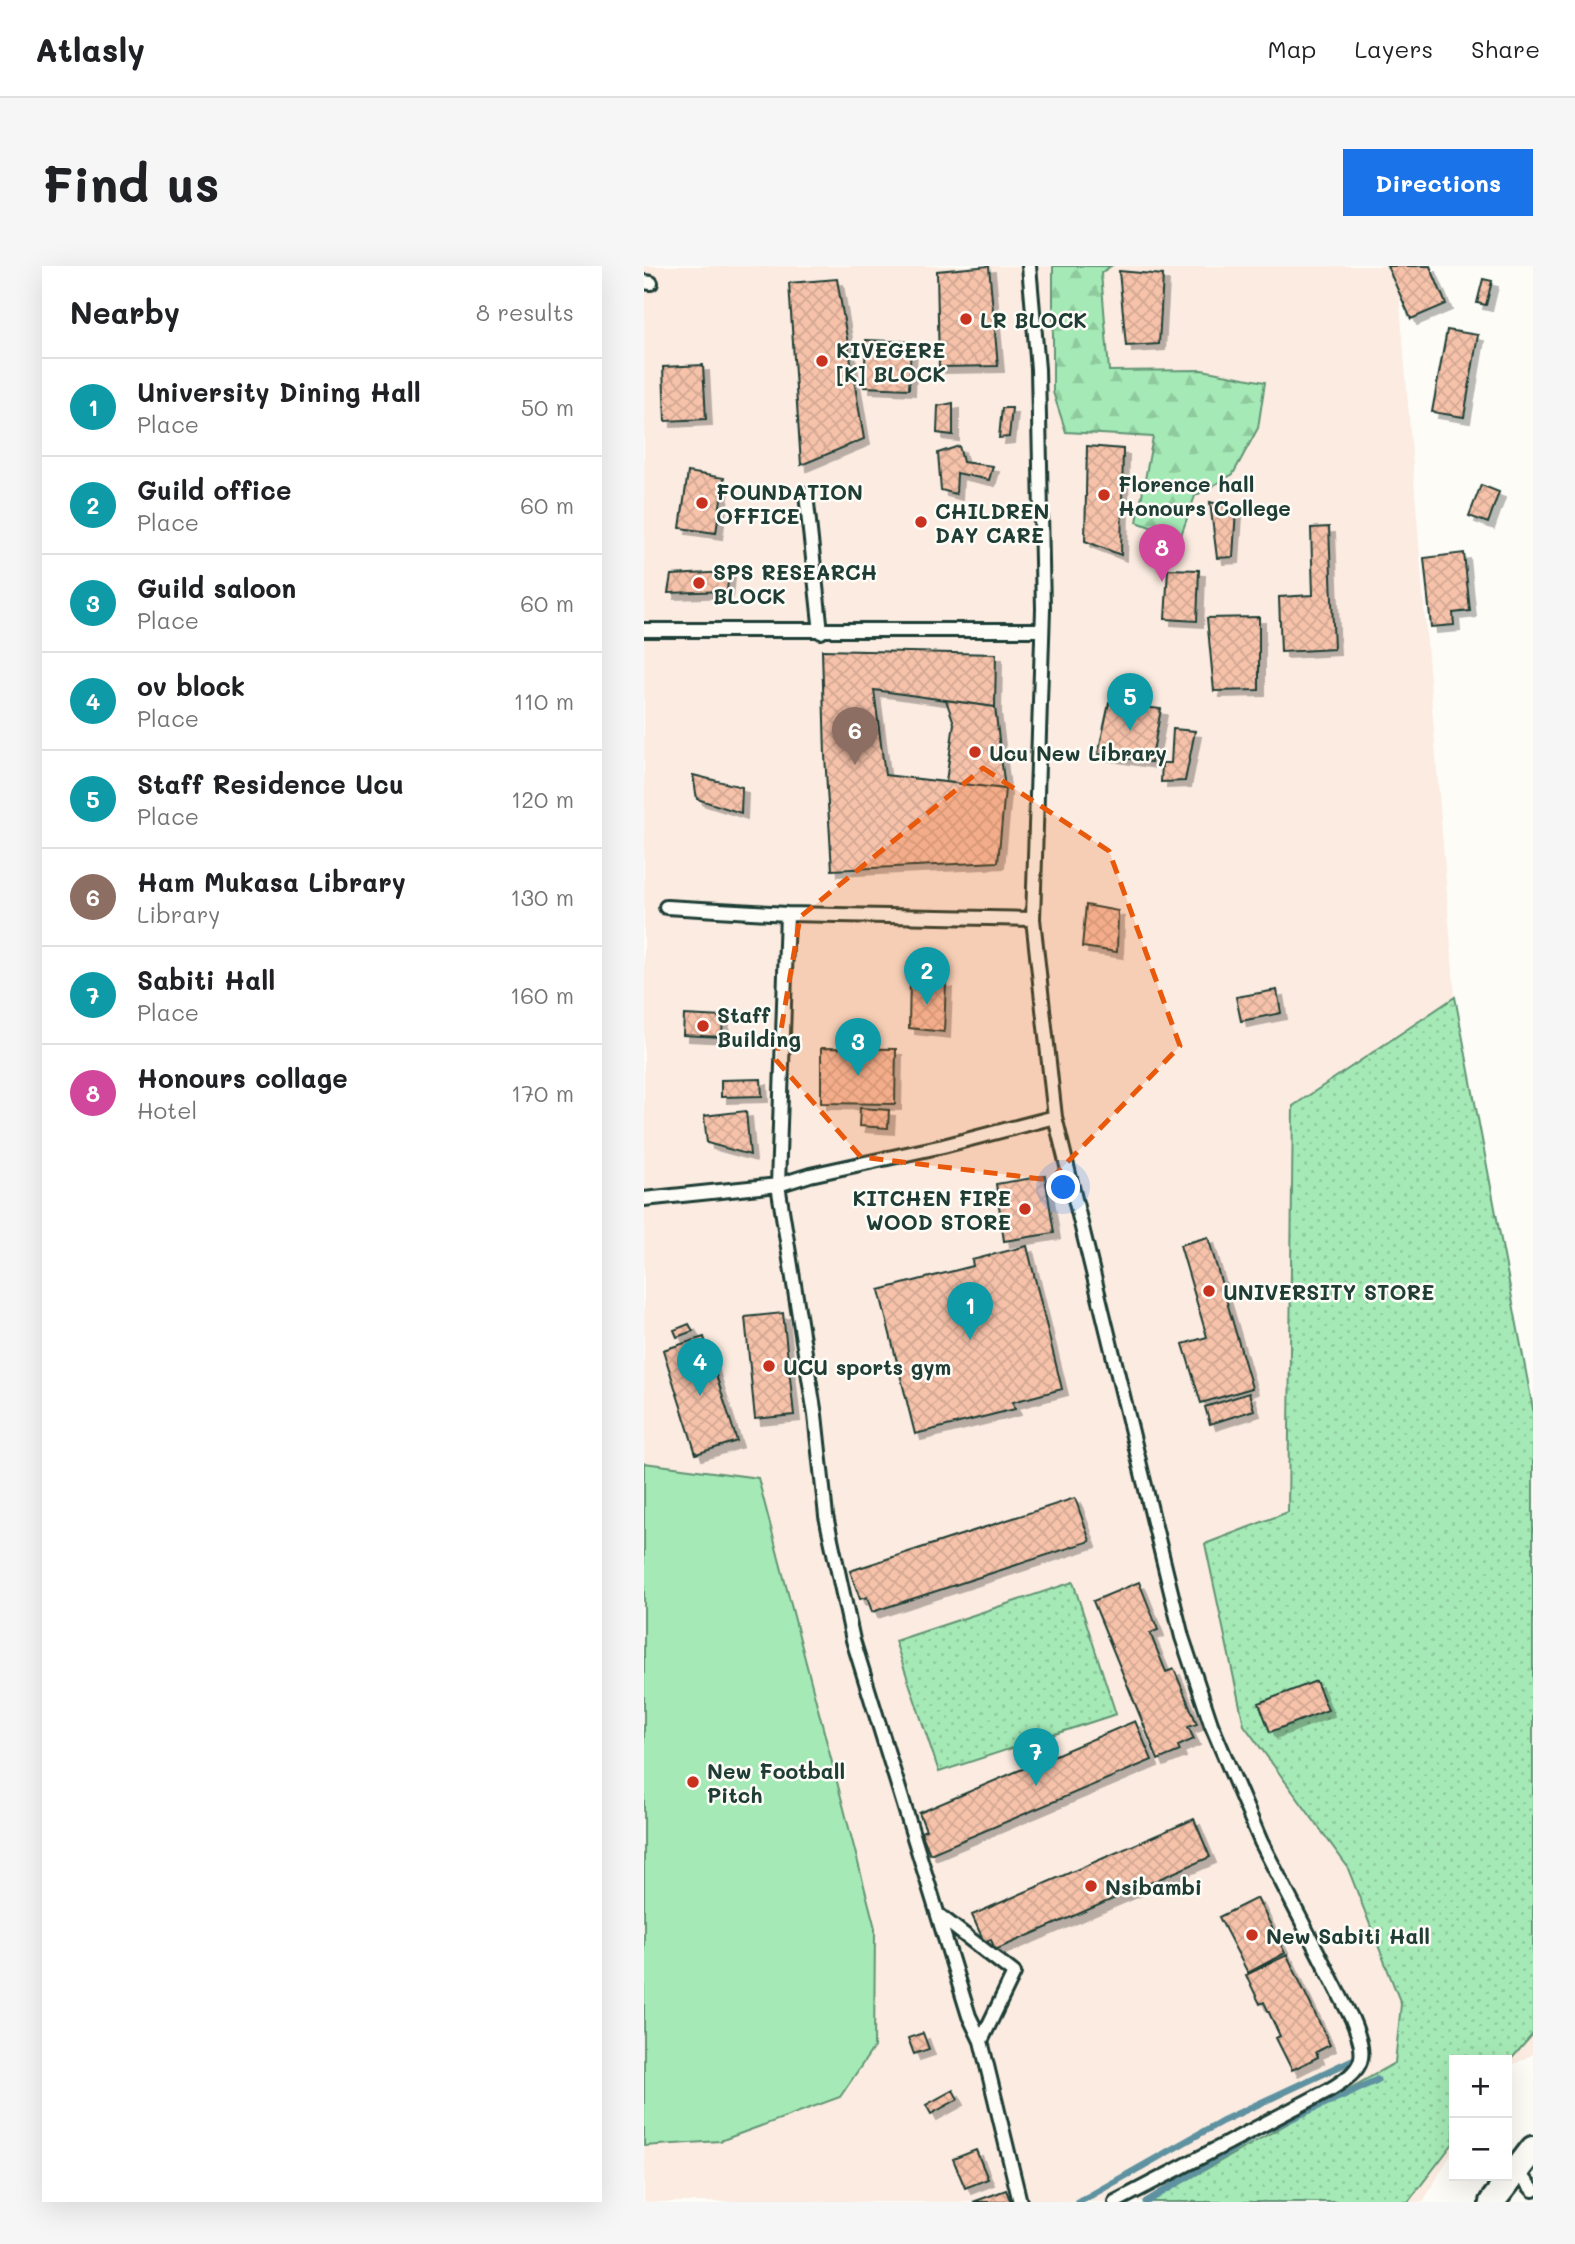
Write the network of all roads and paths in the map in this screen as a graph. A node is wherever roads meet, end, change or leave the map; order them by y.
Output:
1 (1029, 266) edge
2 (806, 494) dead end
3 (644, 631) edge
4 (1040, 631) junction
5 (821, 632) junction
6 (666, 907) dead end
7 (787, 914) junction
8 (1033, 919) junction
9 (1055, 1117) junction
10 (778, 1185) junction
11 (644, 1199) edge
12 (940, 1916) junction
13 (981, 2041) junction
14 (1533, 2149) edge
15 (1525, 2181) edge
16 (1020, 2202) edge
17 (1115, 2202) edge
18 (1493, 2202) edge

1 - 4 lane
2 - 5 lane
3 - 5 lane
4 - 5 lane
4 - 8 lane
6 - 7 lane
7 - 8 lane
7 - 10 lane
8 - 9 lane
9 - 10 lane
9 - 17 lane
10 - 11 lane
10 - 12 lane
12 - 13 lane
12 - 13 lane
13 - 16 lane
14 - 15 street
15 - 18 street

